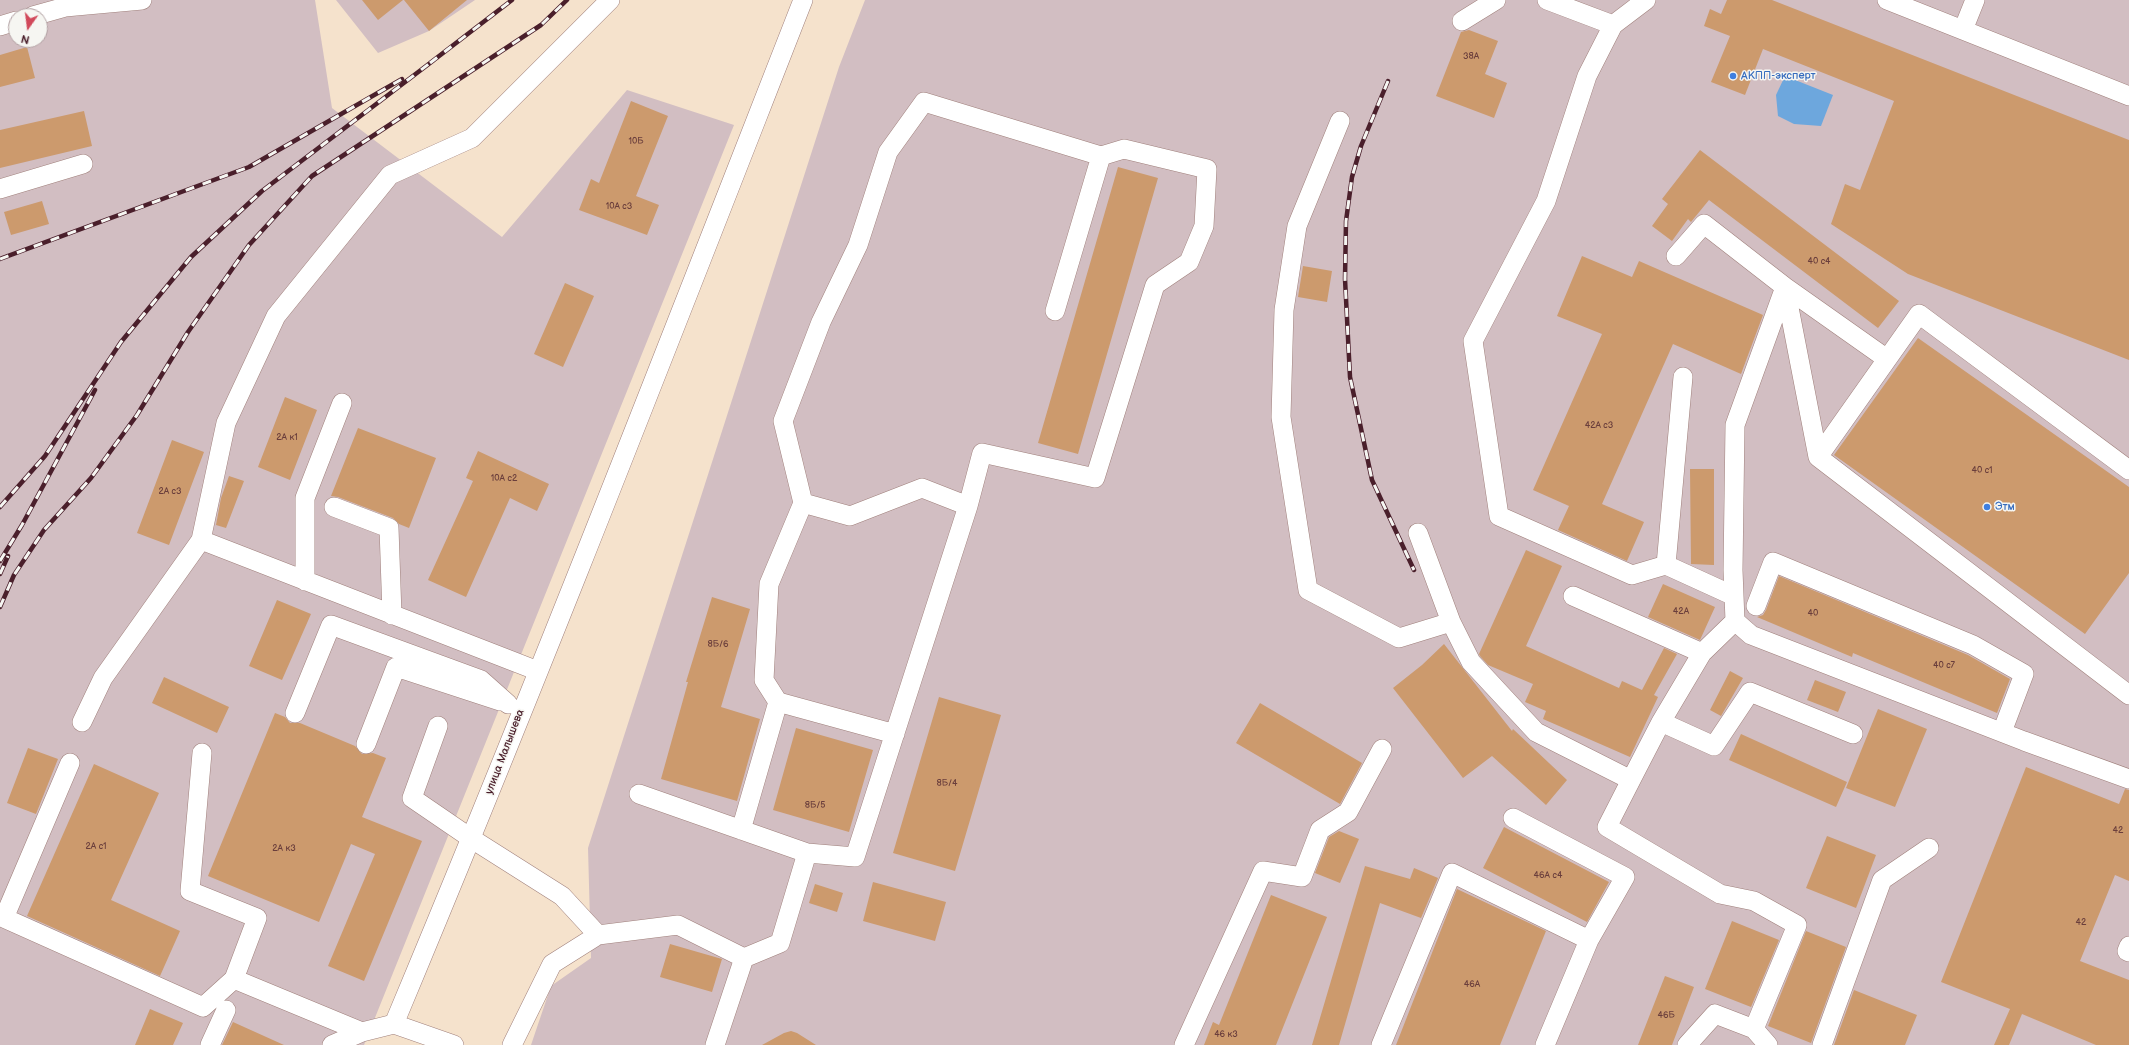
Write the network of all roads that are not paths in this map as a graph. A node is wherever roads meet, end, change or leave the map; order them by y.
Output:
1 (142, 0) edge
2 (610, 0) edge
3 (803, 0) edge
4 (1496, 0) edge
5 (1547, 0) edge
6 (1646, 0) edge
7 (1887, 0) edge
8 (1975, 0) edge
9 (48, 12) edge
10 (1462, 21) dead end
11 (1613, 25) junction
12 (1963, 30) junction
13 (2129, 96) edge
14 (1340, 122) dead end
15 (1101, 156) junction
16 (83, 164) dead end
17 (0, 190) edge
18 (1676, 256) dead end
19 (1785, 287) junction
20 (1055, 312) dead end
21 (1887, 359) junction
22 (1683, 377) dead end
23 (342, 403) dead end
24 (1818, 457) junction
25 (2129, 470) edge
26 (803, 503) junction
27 (968, 506) junction
28 (334, 507) dead end
29 (1418, 533) dead end
30 (201, 540) junction
31 (1666, 565) junction
32 (305, 581) junction
33 (1573, 596) dead end
34 (1734, 596) junction
35 (1756, 606) dead end
36 (392, 615) junction
37 (1735, 621) junction
38 (1451, 622) junction
39 (1702, 653) junction
40 (538, 671) junction
41 (2128, 691) edge
42 (778, 702) junction
43 (515, 706) junction
44 (295, 713) dead end
45 (82, 722) dead end
46 (1661, 722) junction
47 (438, 726) dead end
48 (2002, 732) junction
49 (894, 734) junction
50 (1853, 734) dead end
51 (366, 744) dead end
52 (1382, 749) dead end
53 (202, 752) dead end
54 (70, 763) dead end
55 (2129, 779) edge
56 (1631, 780) junction
57 (639, 794) dead end
58 (1513, 818) dead end
59 (741, 830) junction
60 (472, 839) junction
61 (1929, 848) dead end
62 (808, 853) junction
63 (598, 935) junction
64 (1589, 940) junction
65 (2129, 946) edge
66 (2129, 952) edge
67 (744, 958) junction
68 (234, 979) junction
69 (226, 1010) dead end
70 (394, 1024) junction
71 (1754, 1030) junction
72 (362, 1032) junction
73 (210, 1045) edge
74 (332, 1045) edge
75 (454, 1045) edge
76 (512, 1045) edge
77 (715, 1045) edge
78 (1184, 1045) edge
79 (1382, 1045) edge
80 (1545, 1045) edge
81 (1687, 1045) edge
82 (1768, 1045) edge
83 (1822, 1045) edge

1 - 9 street
2 - 30 street
3 - 40 street, улица Малышева
4 - 10 street
5 - 11 street
6 - 11 street
7 - 12 street
8 - 12 street
11 - 31 street
12 - 13 street
14 - 38 street
15 - 20 street
15 - 26 street
15 - 27 street
16 - 17 street
18 - 19 street
19 - 21 street
19 - 24 street
19 - 34 street
21 - 24 street
21 - 25 street
22 - 31 street
23 - 32 street
24 - 41 street
26 - 27 street
26 - 42 street
27 - 49 street
28 - 36 street
29 - 38 street
30 - 32 street
30 - 45 street
31 - 34 street
32 - 36 street
33 - 39 street
34 - 37 street
35 - 48 street
36 - 40 street
37 - 39 street
37 - 48 street
38 - 56 street
39 - 46 street
40 - 43 street, улица Малышева
42 - 49 street
42 - 59 street
43 - 44 street
43 - 51 street
43 - 60 street, улица Малышева
46 - 50 street
46 - 56 street
47 - 60 street
48 - 55 street
49 - 62 street
52 - 78 street
53 - 68 street
54 - 68 street
56 - 71 street
57 - 59 street
58 - 64 street
59 - 62 street
60 - 63 street
60 - 70 street, улица Малышева
61 - 83 street
62 - 67 street
63 - 67 street
63 - 76 street
64 - 79 street
64 - 80 street
65 - 66 street
67 - 77 street
68 - 72 street
69 - 73 street
70 - 72 street
70 - 75 street
71 - 81 street
71 - 82 street
72 - 74 street

